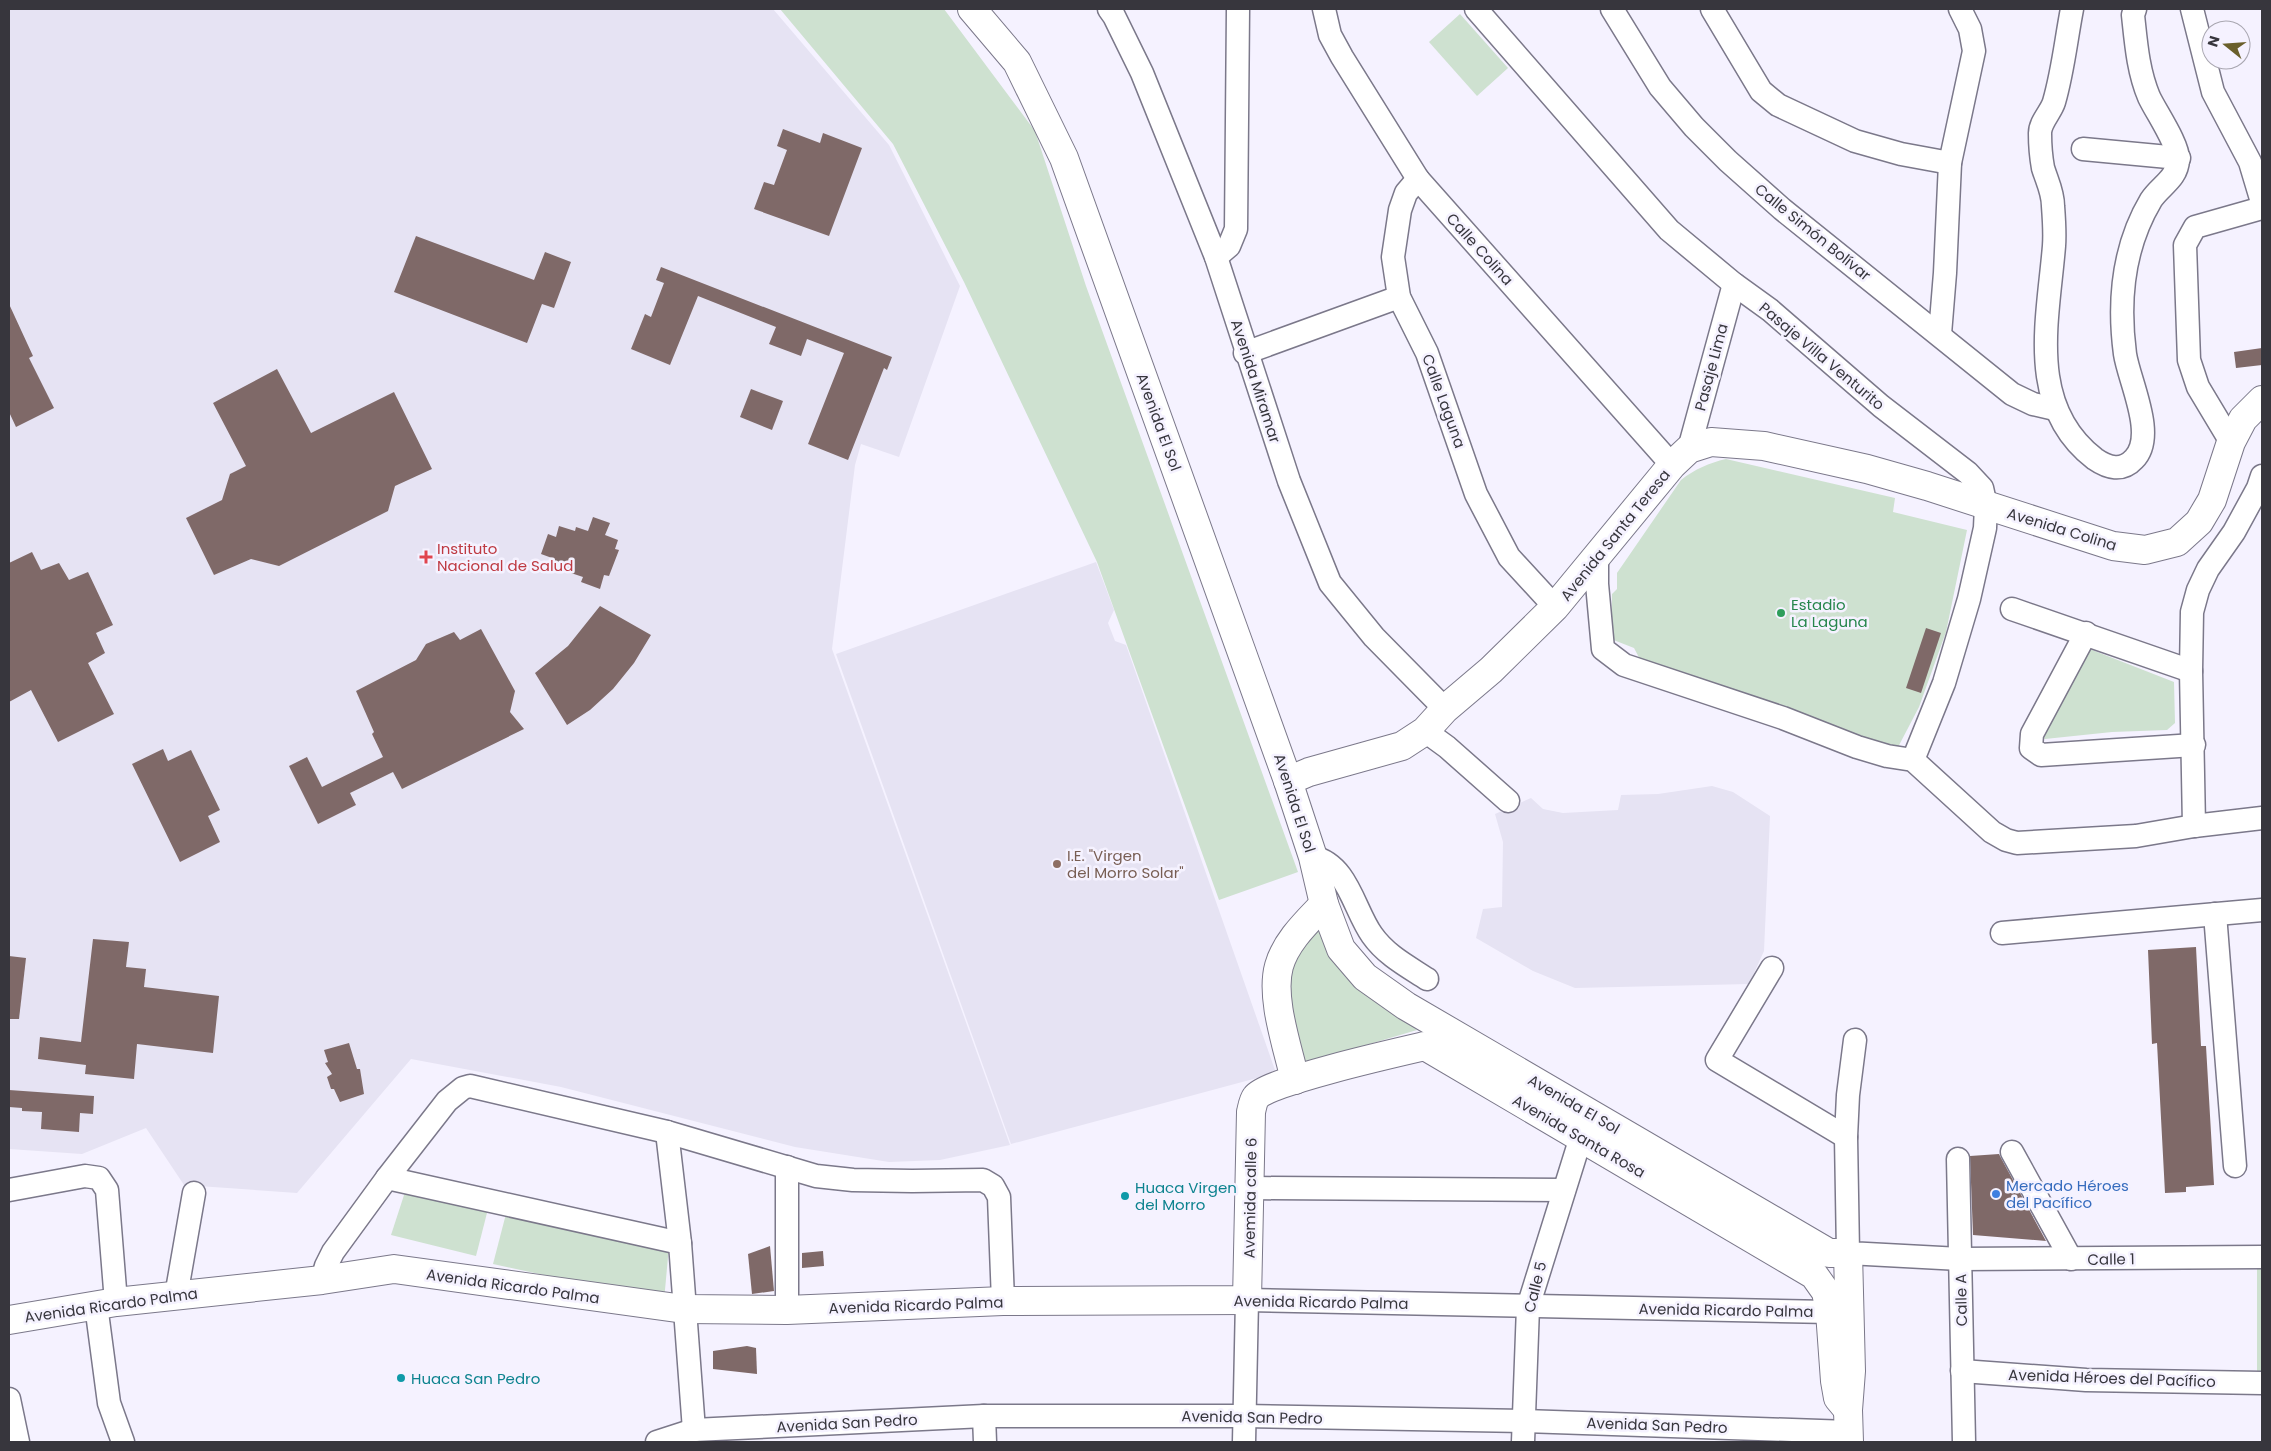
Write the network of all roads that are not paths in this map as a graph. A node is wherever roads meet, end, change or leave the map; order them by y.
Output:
1 (972, 9) edge
2 (1109, 9) edge
3 (1238, 9) edge
4 (1324, 9) edge
5 (1476, 9) edge
6 (1612, 9) edge
7 (1712, 9) edge
8 (1960, 9) edge
9 (2072, 9) edge
10 (2135, 9) edge
11 (2192, 9) edge
12 (2082, 149) dead end
13 (2179, 158) junction
14 (1950, 163) junction
15 (1418, 179) junction
16 (2262, 202) edge
17 (2262, 208) edge
18 (1216, 257) junction
19 (1734, 284) junction
20 (1399, 297) junction
21 (1940, 334) junction
22 (1246, 353) junction
23 (2262, 400) edge
24 (2055, 410) junction
25 (2231, 442) junction
26 (1680, 457) junction
27 (2262, 476) edge
28 (1986, 506) junction
29 (1597, 557) junction
30 (1555, 607) junction
31 (2012, 608) dead end
32 (2086, 633) junction
33 (2191, 671) junction
34 (1445, 708) junction
35 (1425, 731) junction
36 (2194, 745) junction
37 (1913, 760) junction
38 (1288, 781) junction
39 (1508, 801) dead end
40 (2262, 818) edge
41 (2194, 826) junction
42 (1313, 857) junction
43 (1324, 904) junction
44 (2262, 910) edge
45 (2215, 914) junction
46 (2002, 933) dead end
47 (1772, 968) dead end
48 (1427, 979) dead end
49 (1855, 1040) dead end
50 (1295, 1080) junction
51 (1256, 1097) joint
52 (667, 1132) junction
53 (1582, 1137) junction
54 (1846, 1137) junction
55 (2012, 1152) dead end
56 (1958, 1158) dead end
57 (2235, 1166) dead end
58 (787, 1167) junction
59 (387, 1178) junction
60 (1251, 1188) junction
61 (9, 1190) edge
62 (1564, 1190) junction
63 (194, 1193) dead end
64 (680, 1243) junction
65 (1848, 1253) junction
66 (2262, 1257) edge
67 (1960, 1259) junction
68 (2071, 1259) junction
69 (322, 1280) junction
70 (176, 1296) junction
71 (1247, 1300) junction
72 (1003, 1301) junction
73 (106, 1304) junction
74 (1528, 1307) junction
75 (684, 1309) junction
76 (787, 1310) junction
77 (1830, 1312) junction
78 (9, 1320) edge
79 (1962, 1371) junction
80 (2262, 1384) edge
81 (9, 1399) edge
82 (984, 1416) junction
83 (1244, 1416) junction
84 (1848, 1428) edge
85 (1524, 1432) edge
86 (675, 1438) edge
87 (18, 1442) edge
88 (123, 1442) edge
89 (984, 1442) edge
90 (1244, 1442) edge
91 (1964, 1442) edge

1 - 38 street, Avenida El Sol
2 - 18 street, Avenida Miramar
3 - 18 street
4 - 15 street, Calle Colina
5 - 19 street, Pasaje Villa Venturito
6 - 21 street, Calle Simón Bolívar
7 - 14 street
8 - 14 street
9 - 24 street
10 - 13 street
11 - 16 street
12 - 13 street
13 - 24 street
14 - 21 street
15 - 20 street, Calle Laguna
15 - 26 street, Calle Colina
17 - 25 street
18 - 22 street, Avenida Miramar
19 - 26 street, Pasaje Lima
19 - 28 street, Pasaje Villa Venturito
20 - 22 street
20 - 30 street, Calle Laguna
21 - 24 street, Calle Simón Bolívar
22 - 34 street, Avenida Miramar
23 - 25 street, Avenida Colina
25 - 28 street, Avenida Colina
26 - 28 street
26 - 29 street, Avenida Santa Teresa
27 - 33 street
28 - 37 street, Pasaje Villa Venturito
29 - 30 street, Avenida Santa Teresa
29 - 37 street
30 - 34 street, Avenida Santa Teresa
31 - 32 street
32 - 33 street
32 - 36 street
33 - 36 street
34 - 35 street, Avenida Santa Teresa
35 - 38 street, Avenida Santa Teresa
35 - 39 street
36 - 41 street
37 - 41 street
38 - 42 street, Avenida El Sol
40 - 41 street
42 - 43 street, Avenida El Sol
42 - 48 street
43 - 50 street
43 - 65 street, Avenida El Sol
44 - 45 street
45 - 46 street
45 - 57 street
47 - 54 street
49 - 54 street
50 - 51 street, Avenida Santa Rosa
50 - 53 street, Avenida Santa Rosa
51 - 60 street, Avemida calle 6
52 - 58 street
52 - 59 street
52 - 64 street
53 - 62 street, Calle 5
53 - 77 street, Avenida Santa Rosa
54 - 65 street
55 - 68 street
56 - 67 street, Calle A
58 - 72 street
58 - 76 street
59 - 64 street
59 - 69 street
60 - 62 street
60 - 71 street, Avemida calle 6
61 - 73 street
62 - 74 street, Calle 5
63 - 70 street
64 - 75 street
65 - 67 street, Avenida El Sol
65 - 84 street
66 - 68 street, Calle 1
67 - 68 street, Calle 1
67 - 79 street, Calle A
69 - 70 street, Avenida Ricardo Palma
69 - 75 street, Avenida Ricardo Palma
70 - 73 street, Avenida Ricardo Palma
71 - 72 street, Avenida Ricardo Palma
71 - 74 street, Avenida Ricardo Palma
71 - 83 street
72 - 76 street, Avenida Ricardo Palma
73 - 78 street, Avenida Ricardo Palma
73 - 88 street
74 - 77 street, Avenida Ricardo Palma
74 - 85 street, Calle 5
75 - 76 street, Avenida Ricardo Palma
75 - 86 street
77 - 84 street, Avenida Santa Rosa
79 - 80 street, Avenida Héroes del Pacífico
79 - 91 street, Calle A
81 - 87 street
82 - 83 street, Avenida San Pedro
82 - 86 street, Avenida San Pedro
82 - 89 street
83 - 85 street, Avenida San Pedro
83 - 90 street
84 - 85 street, Avenida San Pedro

